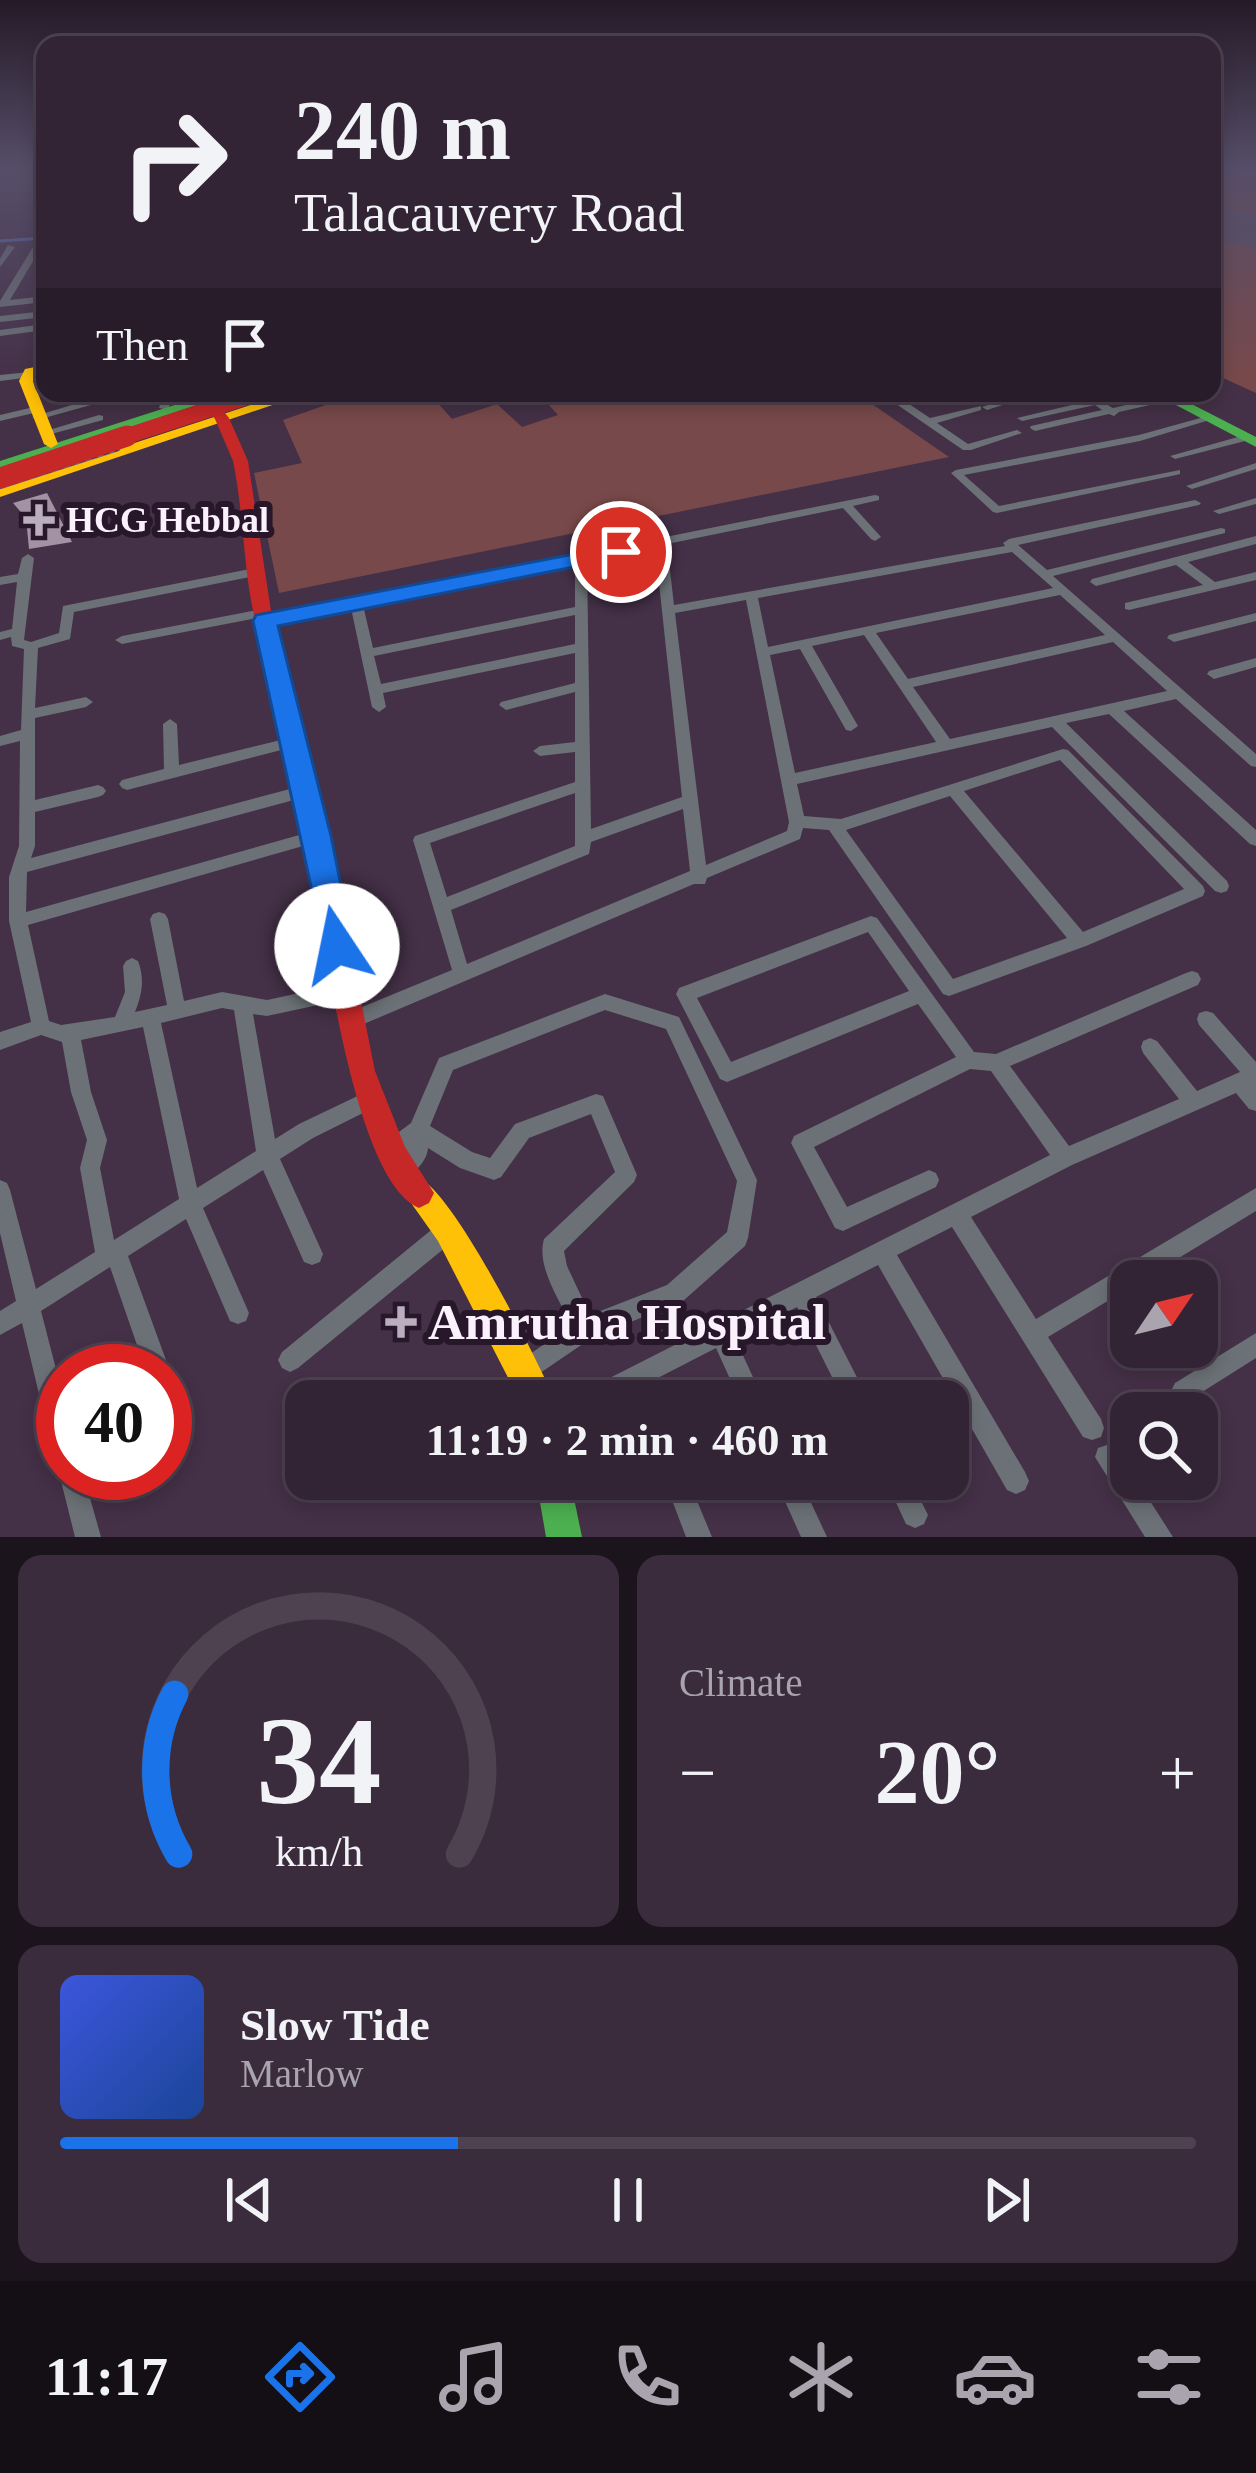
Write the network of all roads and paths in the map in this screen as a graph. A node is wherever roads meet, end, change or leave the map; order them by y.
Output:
1 (11, 247) dead end
2 (36, 248) edge
3 (0, 265) edge
4 (36, 300) edge
5 (2, 304) edge
6 (36, 315) edge
7 (0, 320) edge
8 (36, 328) edge
9 (0, 333) edge
10 (0, 378) edge
11 (100, 402) edge
12 (217, 402) edge
13 (218, 402) edge
14 (220, 402) edge
15 (230, 402) edge
16 (899, 402) edge
17 (1001, 402) edge
18 (1146, 402) edge
19 (1179, 402) edge
20 (1181, 402) edge
21 (38, 404) edge
22 (0, 407) edge
23 (1114, 413) junction
24 (0, 418) edge
25 (99, 418) dead end
26 (1022, 418) dead end
27 (1208, 419) junction
28 (928, 422) junction
29 (1035, 428) dead end
30 (1017, 433) dead end
31 (1252, 439) edge
32 (1175, 456) dead end
33 (1256, 466) edge
34 (0, 472) edge
35 (1176, 472) dead end
36 (1192, 486) dead end
37 (0, 492) edge
38 (875, 498) dead end
39 (1256, 501) edge
40 (1195, 502) dead end
41 (846, 505) junction
42 (1220, 511) dead end
43 (1222, 531) dead end
44 (875, 537) dead end
45 (1256, 540) edge
46 (662, 544) junction
47 (1015, 548) junction
48 (28, 558) dead end
49 (581, 560) junction
50 (1178, 560) junction
51 (255, 572) junction
52 (1045, 574) junction
53 (1256, 576) edge
54 (24, 577) junction
55 (0, 581) edge
56 (1096, 582) dead end
57 (1213, 586) junction
58 (1063, 590) junction
59 (751, 596) junction
60 (356, 603) junction
61 (1130, 606) dead end
62 (581, 610) junction
63 (669, 610) junction
64 (264, 617) junction
65 (1256, 617) edge
66 (867, 630) junction
67 (20, 631) junction
68 (0, 636) edge
69 (1117, 637) junction
70 (1174, 638) dead end
71 (122, 640) dead end
72 (803, 644) junction
73 (31, 646) junction
74 (582, 647) junction
75 (763, 652) junction
76 (367, 653) junction
77 (1256, 662) edge
78 (1214, 674) dead end
79 (904, 684) junction
80 (582, 686) junction
81 (375, 690) junction
82 (1181, 693) junction
83 (86, 702) dead end
84 (506, 705) dead end
85 (379, 707) dead end
86 (1112, 709) junction
87 (28, 715) junction
88 (1055, 721) junction
89 (170, 724) dead end
90 (850, 726) dead end
91 (26, 734) junction
92 (0, 741) edge
93 (293, 742) junction
94 (946, 745) junction
95 (582, 746) junction
96 (540, 751) dead end
97 (1256, 762) edge
98 (172, 774) junction
99 (788, 780) junction
100 (128, 784) dead end
101 (582, 785) junction
102 (953, 789) junction
103 (98, 791) dead end
104 (304, 791) junction
105 (690, 800) junction
106 (26, 808) junction
107 (1144, 810) junction
108 (1122, 816) junction
109 (797, 822) junction
110 (834, 825) junction
111 (316, 836) junction
112 (584, 838) junction
113 (1256, 840) edge
114 (21, 867) junction
115 (699, 879) junction
116 (1220, 886) dead end
117 (441, 907) junction
118 (159, 919) dead end
119 (18, 921) junction
120 (1080, 941) junction
121 (132, 966) dead end
122 (462, 975) junction
123 (1192, 980) dead end
124 (346, 991) junction
125 (922, 994) junction
126 (243, 1007) junction
127 (177, 1011) junction
128 (150, 1016) junction
129 (1206, 1019) dead end
130 (352, 1020) junction
131 (122, 1023) junction
132 (41, 1027) junction
133 (70, 1032) junction
134 (0, 1041) edge
135 (1150, 1047) dead end
136 (968, 1060) junction
137 (996, 1064) junction
138 (1250, 1078) edge
139 (368, 1100) junction
140 (1193, 1102) junction
141 (1256, 1102) edge
142 (418, 1131) junction
143 (267, 1155) junction
144 (1065, 1158) junction
145 (396, 1160) junction
146 (929, 1180) dead end
147 (0, 1190) edge
148 (1256, 1198) edge
149 (190, 1203) junction
150 (956, 1214) junction
151 (449, 1230) junction
152 (882, 1251) junction
153 (111, 1253) junction
154 (312, 1254) dead end
155 (801, 1292) junction
156 (27, 1308) junction
157 (238, 1313) dead end
158 (0, 1324) edge
159 (585, 1329) junction
160 (721, 1333) junction
161 (1032, 1334) junction
162 (37, 1344) edge
163 (147, 1344) edge
164 (1256, 1345) edge
165 (290, 1360) dead end
166 (524, 1372) junction
167 (636, 1376) junction
168 (528, 1380) edge
169 (628, 1380) edge
170 (637, 1380) edge
171 (742, 1380) edge
172 (846, 1380) edge
173 (1183, 1391) dead end
174 (1092, 1428) dead end
175 (1107, 1457) dead end
176 (1016, 1481) dead end
177 (78, 1500) edge
178 (557, 1500) edge
179 (684, 1500) edge
180 (797, 1500) edge
181 (908, 1500) edge
182 (915, 1515) dead end
183 (88, 1537) edge
184 (564, 1537) edge
185 (699, 1537) edge
186 (814, 1537) edge
187 (1160, 1537) edge

1 - 3 street
2 - 5 street
4 - 5 street
6 - 7 street
8 - 9 street
10 - 21 street
11 - 21 main road
12 - 34 main road, bridge
13 - 37 main road
14 - 51 main road
15 - 34 main road, bridge
16 - 28 street
17 - 28 street
18 - 23 street
19 - 27 main road
20 - 31 main road
21 - 22 street
21 - 24 street
21 - 25 street
21 - 34 main road
23 - 26 street
23 - 29 street
27 - 31 main road
27 - 35 street
28 - 30 street
31 - 32 street
33 - 36 street
38 - 41 street
39 - 42 street
40 - 47 street
41 - 44 street
41 - 46 street
43 - 52 street
45 - 50 street
46 - 49 street
46 - 63 street
47 - 52 street
47 - 59 street
48 - 54 street
49 - 60 street
49 - 62 street
50 - 56 street
50 - 57 street
51 - 64 main road
51 - 73 street
52 - 58 street
53 - 57 street
54 - 55 street
54 - 67 street
57 - 61 street
58 - 66 street
58 - 69 street
59 - 63 street
59 - 75 street
60 - 64 street
60 - 76 street
62 - 74 street
62 - 76 street
63 - 105 street
64 - 71 street
64 - 93 main road
65 - 70 street
66 - 72 street
66 - 79 street
67 - 68 street
67 - 73 street
69 - 79 street
69 - 82 street
72 - 75 street
72 - 90 street
73 - 87 street
74 - 80 street
74 - 81 street
75 - 99 street
76 - 81 street
77 - 78 street
79 - 94 street
80 - 84 street
80 - 95 street
81 - 85 street
82 - 86 street
82 - 97 street
83 - 87 street
86 - 88 street
86 - 113 street
87 - 91 street
88 - 94 street
88 - 107 street
89 - 98 street
91 - 92 street
91 - 106 street
93 - 98 street
93 - 104 main road
94 - 99 street
95 - 96 street
95 - 101 street
98 - 100 street
99 - 109 street
101 - 112 street
101 - 117 street
102 - 108 street
102 - 110 street
102 - 120 street
103 - 106 street
104 - 111 main road
104 - 114 street
105 - 112 street
105 - 115 street
106 - 114 street
107 - 108 street
107 - 116 street
108 - 120 street
109 - 110 street
109 - 115 street
110 - 120 street
111 - 119 street
111 - 124 main road
112 - 117 street
114 - 119 street
115 - 122 street
117 - 122 street
118 - 127 street
119 - 132 street
121 - 131 street
122 - 130 street
123 - 137 street
124 - 126 street
124 - 130 main road
125 - 125 street
125 - 136 street
126 - 127 street
126 - 143 street
127 - 128 street
128 - 131 street
128 - 149 street
129 - 138 street
130 - 139 main road
131 - 133 street
132 - 133 street
132 - 134 street
133 - 153 street
135 - 140 street
136 - 137 street
136 - 146 street
137 - 144 street
138 - 140 street
138 - 141 street
139 - 143 street
139 - 145 main road
140 - 144 street
142 - 145 street
142 - 159 street
142 - 159 street
143 - 149 street
143 - 154 street
144 - 150 street
145 - 151 main road
147 - 156 street
148 - 161 street
149 - 153 street
149 - 157 street
150 - 152 street
150 - 161 street
151 - 165 street
151 - 166 main road
152 - 155 street
152 - 176 street
153 - 156 street
153 - 163 street
155 - 160 street
155 - 172 street
156 - 158 street
156 - 162 street
159 - 166 street
160 - 167 street
160 - 171 street
161 - 174 street
164 - 173 street
166 - 168 main road
167 - 169 street
167 - 170 street
175 - 187 street
177 - 183 street
178 - 184 main road
179 - 185 street
180 - 186 street
181 - 182 street

